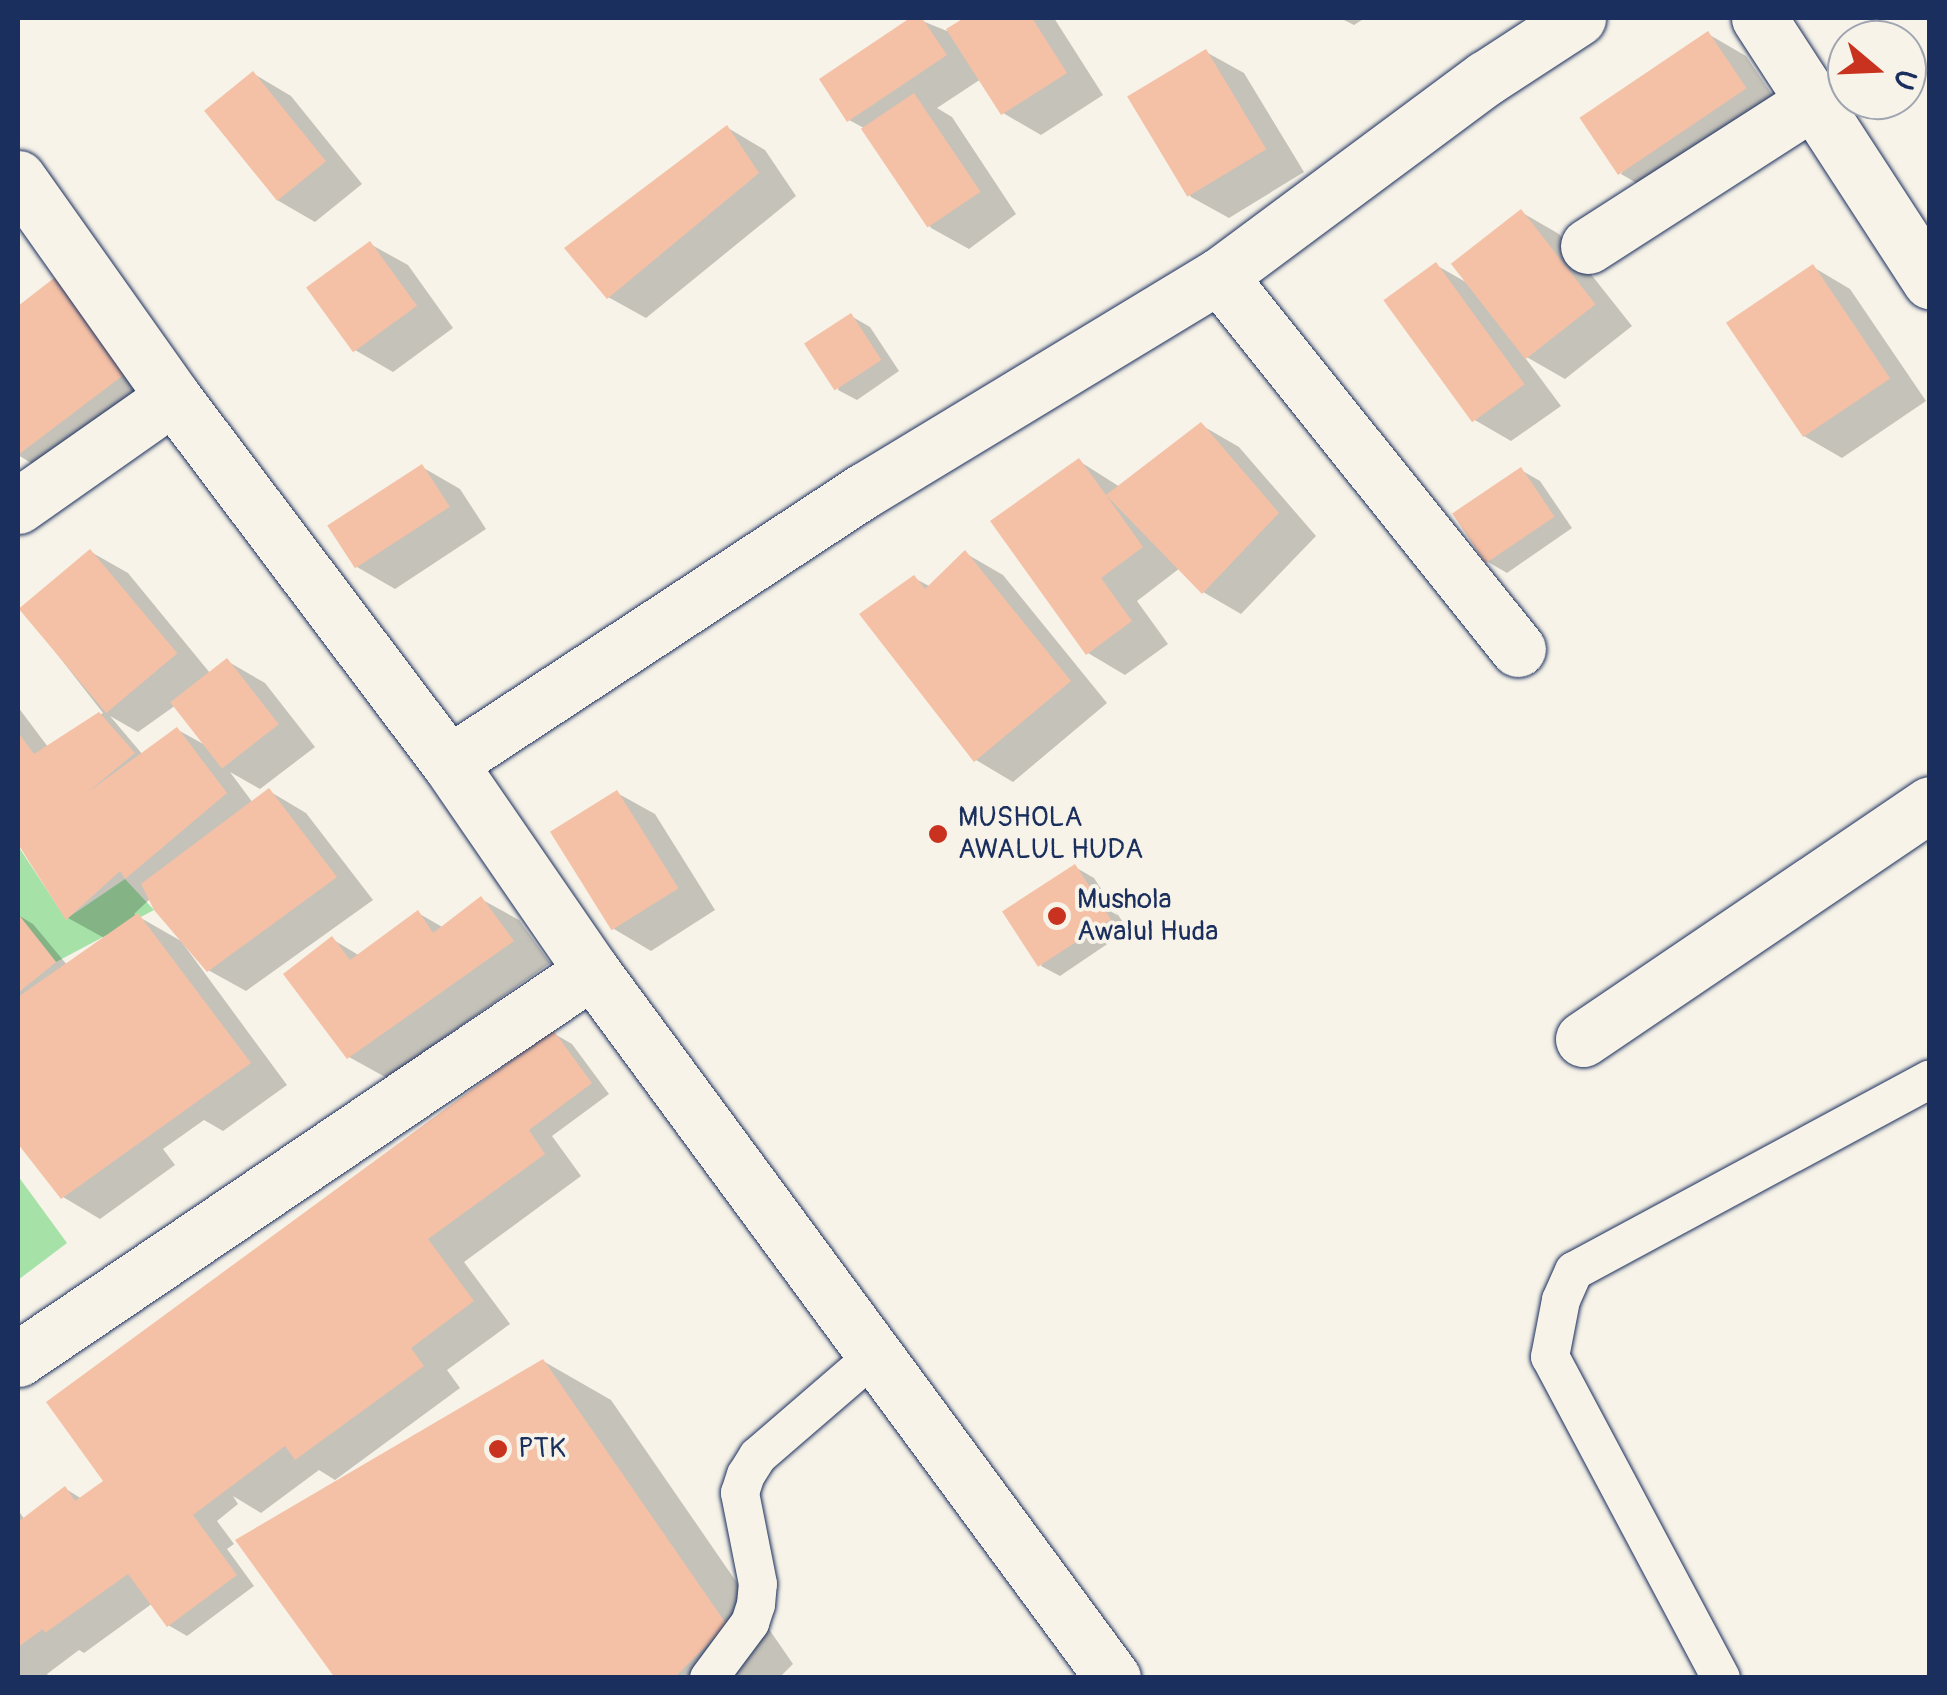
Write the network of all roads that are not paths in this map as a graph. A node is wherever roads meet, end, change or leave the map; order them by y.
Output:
1 (1578, 18) edge
2 (1759, 18) edge
3 (1814, 101) junction
4 (18, 178) edge
5 (1588, 246) dead end
6 (1219, 276) junction
7 (1930, 281) edge
8 (172, 397) junction
9 (18, 506) edge
10 (1518, 648) dead end
11 (449, 763) junction
12 (1930, 804) edge
13 (592, 971) junction
14 (1583, 1039) dead end
15 (1930, 1080) edge
16 (875, 1355) junction
17 (18, 1359) edge
18 (1110, 1676) edge
19 (709, 1678) edge
20 (1722, 1678) edge

1 - 6 street
2 - 3 street
3 - 5 street
3 - 7 street
4 - 8 street
6 - 10 street
6 - 11 street
8 - 9 street
8 - 11 street
11 - 13 street
12 - 14 street
13 - 16 street
13 - 17 street
15 - 20 lane
16 - 18 street
16 - 19 lane

